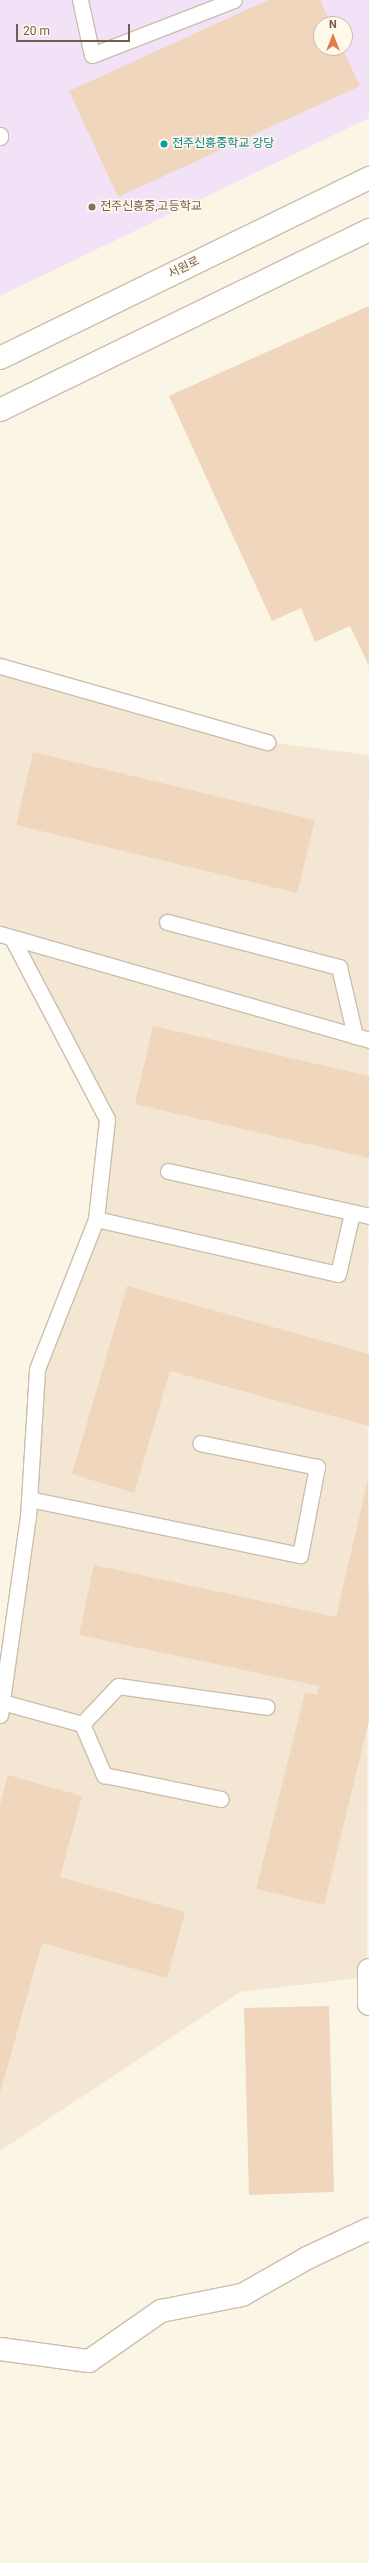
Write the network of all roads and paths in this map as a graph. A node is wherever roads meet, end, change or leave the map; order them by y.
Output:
1 (80, 0) edge
2 (234, 0) edge
3 (369, 178) edge
4 (369, 230) edge
5 (0, 358) edge
6 (0, 410) edge
7 (0, 666) edge
8 (267, 742) dead end
9 (168, 922) dead end
10 (6, 937) edge
11 (362, 1038) edge
12 (168, 1171) dead end
13 (352, 1213) junction
14 (369, 1216) edge
15 (96, 1219) junction
16 (200, 1443) dead end
17 (29, 1499) junction
18 (267, 1707) dead end
19 (1, 1708) edge
20 (82, 1724) junction
21 (221, 1799) dead end
22 (368, 1975) edge
23 (369, 2004) edge
24 (369, 2229) edge
25 (0, 2349) edge

1 - 2 lane
3 - 5 street, 서원로
4 - 6 street
7 - 8 lane
9 - 11 lane
10 - 11 lane
10 - 15 lane
12 - 13 lane
13 - 14 lane
13 - 15 lane
15 - 17 lane
16 - 17 lane
17 - 19 lane
18 - 20 lane
19 - 20 lane
20 - 21 lane
22 - 23 street
24 - 25 street

